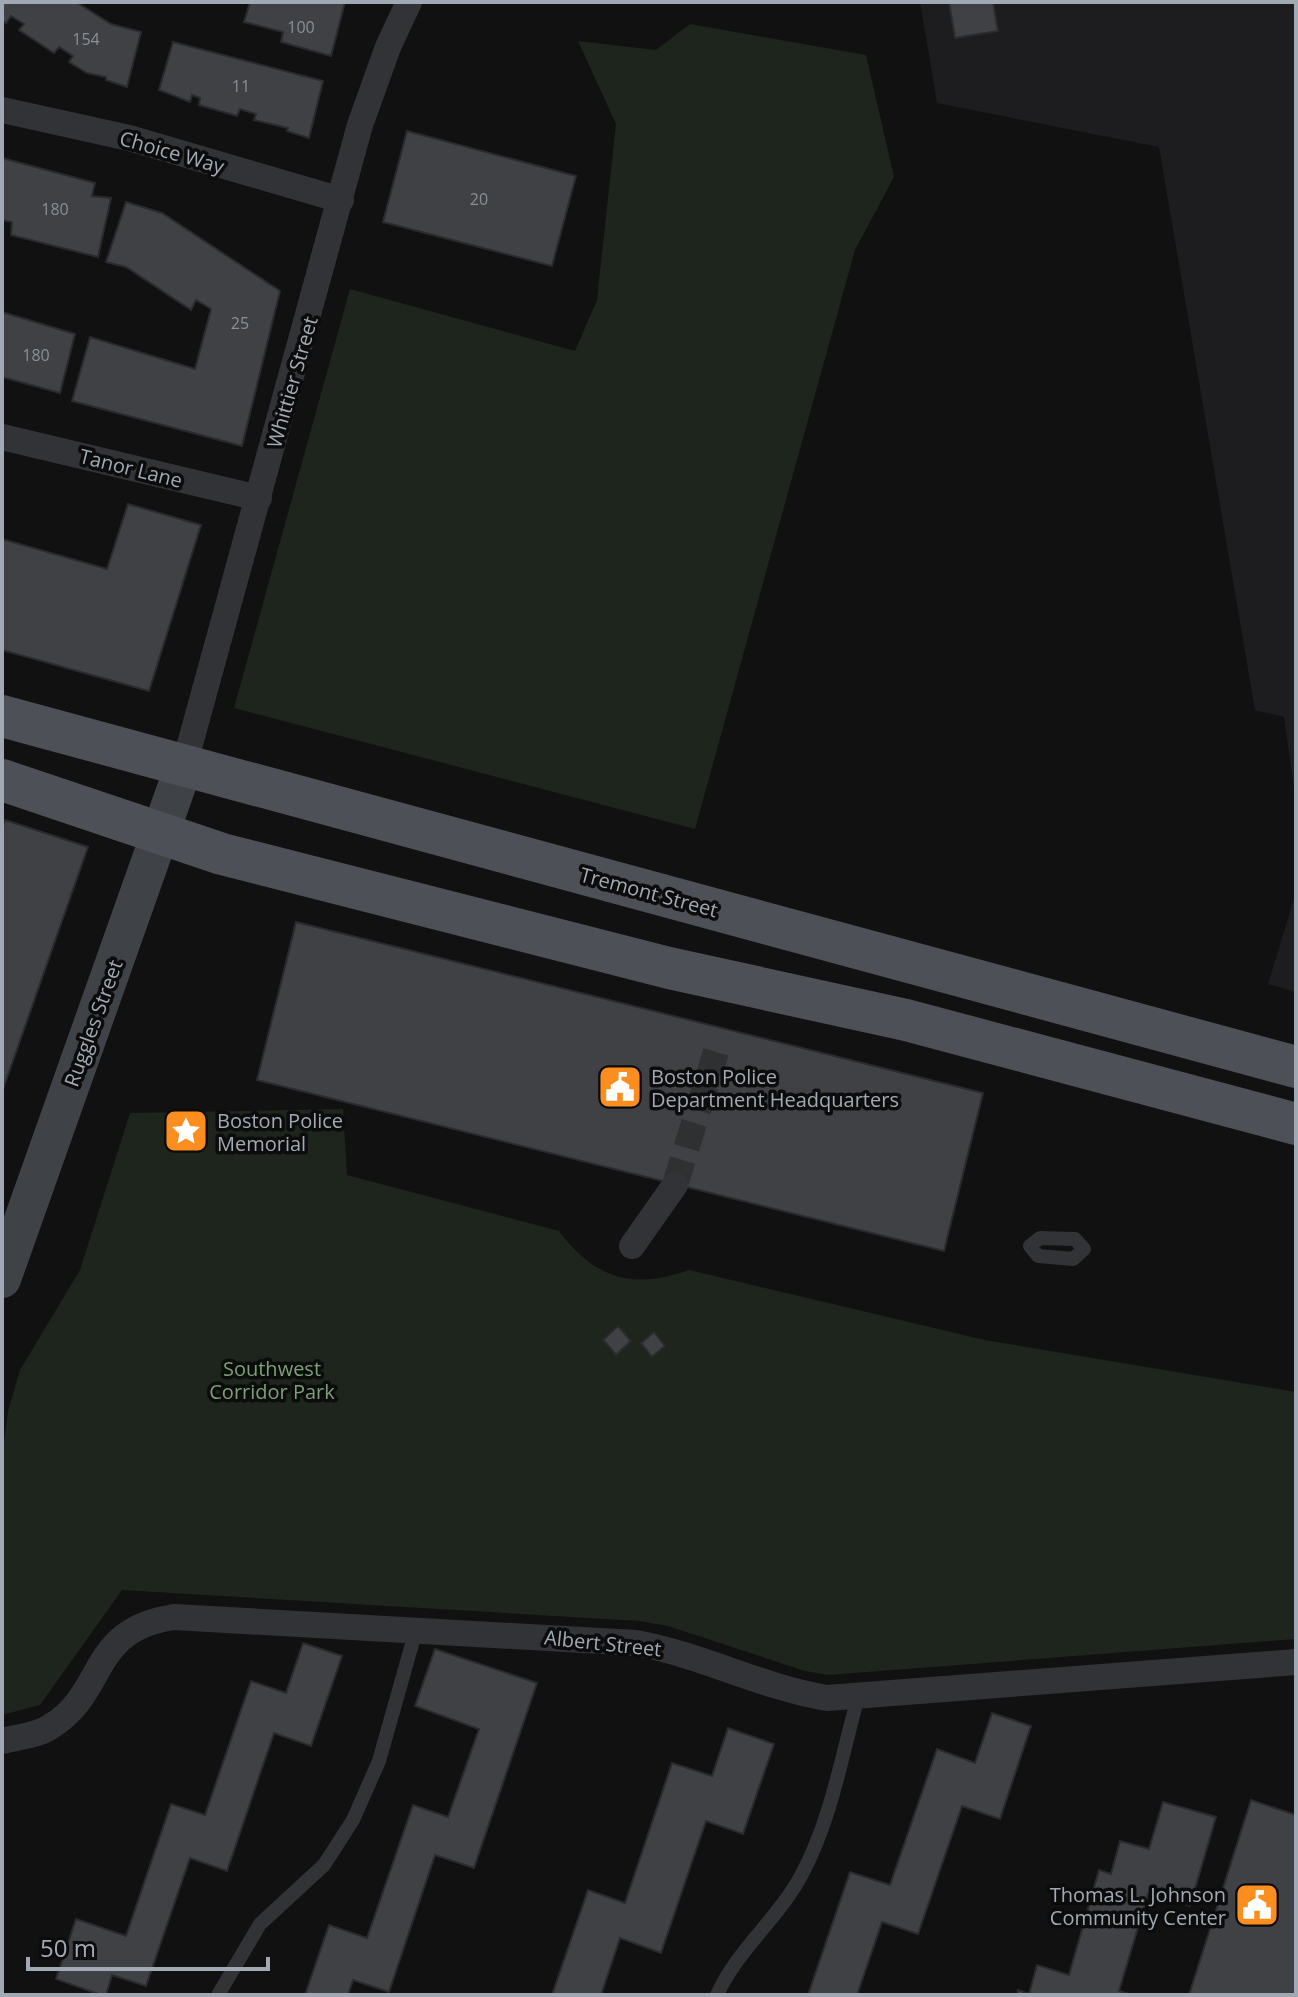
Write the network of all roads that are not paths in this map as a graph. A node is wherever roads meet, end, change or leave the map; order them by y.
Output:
1 (409, 2) edge
2 (2, 110) edge
3 (341, 200) junction
4 (2, 437) edge
5 (259, 498) junction
6 (2, 716) edge
7 (184, 766) junction
8 (2, 780) edge
9 (160, 833) junction
10 (1296, 1067) edge
11 (1296, 1124) edge
12 (675, 1185) tunnel mouth
13 (632, 1246) dead end
14 (2, 1279) edge
15 (416, 1630) junction
16 (1296, 1662) edge
17 (858, 1697) junction
18 (2, 1741) edge
19 (218, 1995) edge
20 (717, 1995) edge

1 - 3 street, Whittier Street
2 - 3 street, Choice Way
3 - 5 street, Whittier Street
4 - 5 street, Tanor Lane
5 - 7 street, Whittier Street
6 - 7 main road, Tremont Street
7 - 9 main road, Ruggles Street
7 - 10 main road, Tremont Street
8 - 9 main road
9 - 11 main road
9 - 14 main road, Ruggles Street
12 - 13 street
15 - 17 street, Albert Street
15 - 18 street, Albert Street
15 - 19 lane
16 - 17 street, Albert Street
17 - 20 lane

